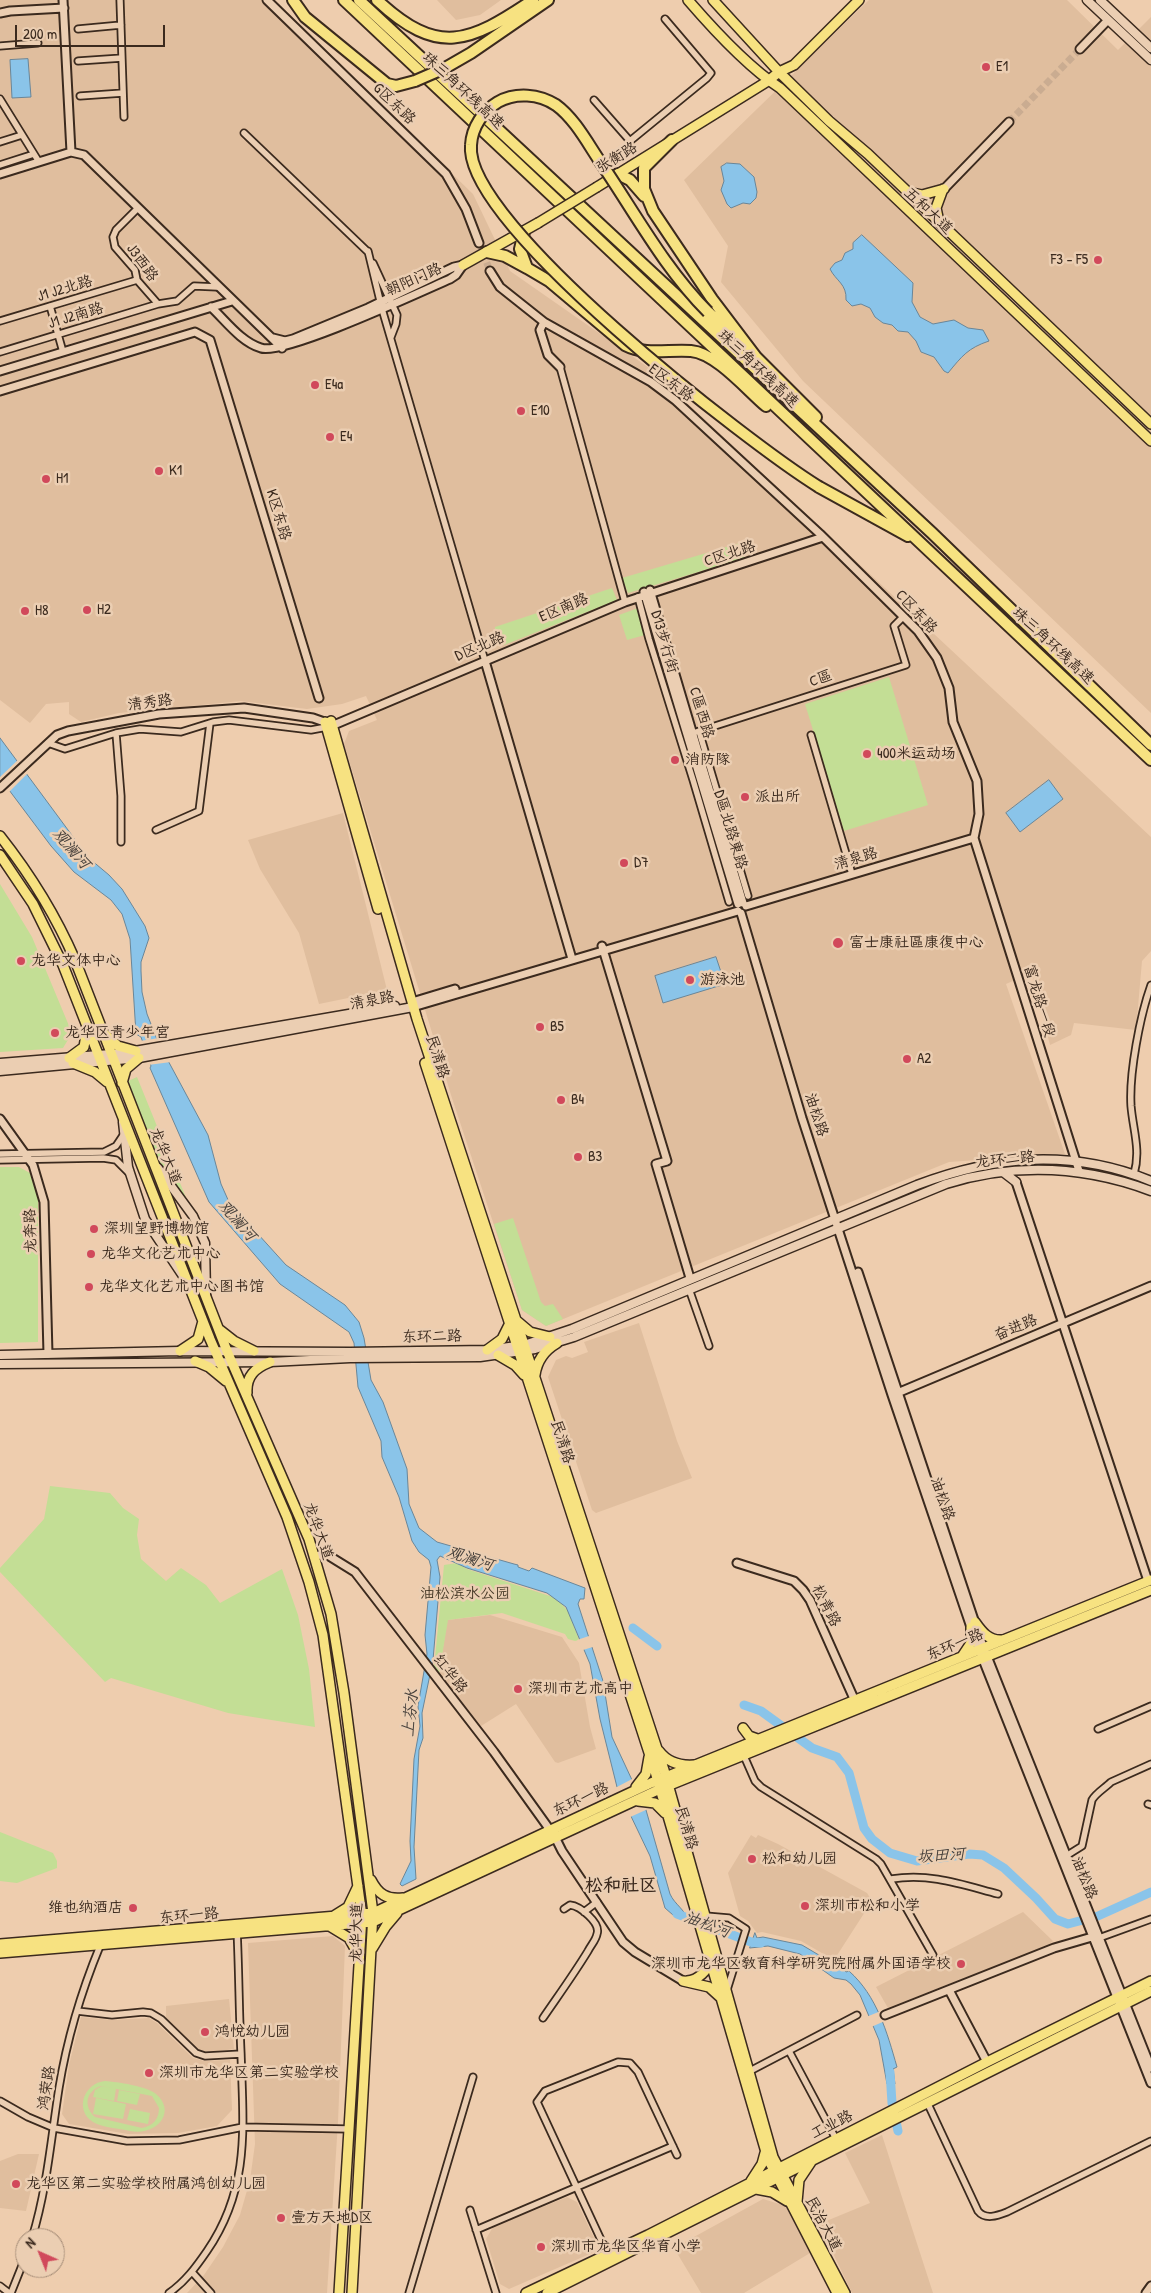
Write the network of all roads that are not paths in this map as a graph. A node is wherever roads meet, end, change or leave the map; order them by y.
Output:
1 (64, 0) edge
2 (120, 0) edge
3 (267, 0) edge
4 (293, 0) edge
5 (344, 0) edge
6 (359, 0) edge
7 (377, 0) edge
8 (532, 0) edge
9 (548, 0) edge
10 (688, 0) edge
11 (712, 0) edge
12 (851, 0) edge
13 (859, 0) edge
14 (1087, 0) edge
15 (1100, 0) edge
16 (64, 8) junction
17 (0, 13) edge
18 (665, 18) dead end
19 (1108, 20) junction
20 (121, 25) junction
21 (78, 29) dead end
22 (38, 43) dead end
23 (0, 46) edge
24 (1151, 48) edge
25 (1080, 49) tunnel mouth
26 (122, 58) junction
27 (1151, 60) edge
28 (78, 62) dead end
29 (781, 71) junction
30 (768, 81) junction
31 (123, 94) junction
32 (80, 96) dead end
33 (0, 99) edge
34 (594, 100) dead end
35 (124, 117) dead end
36 (1009, 122) tunnel mouth
37 (244, 133) dead end
38 (22, 136) junction
39 (672, 140) junction
40 (0, 142) edge
41 (70, 152) junction
42 (34, 154) junction
43 (39, 162) junction
44 (0, 165) edge
45 (0, 174) edge
46 (618, 174) junction
47 (944, 189) junction
48 (907, 191) junction
49 (647, 198) junction
50 (138, 208) junction
51 (939, 222) junction
52 (524, 232) junction
53 (479, 243) tunnel mouth
54 (368, 251) junction
55 (487, 252) junction
56 (463, 265) joint
57 (527, 268) junction
58 (490, 271) tunnel mouth
59 (136, 280) junction
60 (217, 287) junction
61 (232, 301) junction
62 (392, 301) junction
63 (158, 304) junction
64 (381, 305) junction
65 (50, 306) junction
66 (211, 307) junction
67 (0, 322) edge
68 (544, 322) junction
69 (1055, 333) junction
70 (58, 335) junction
71 (268, 335) junction
72 (391, 337) junction
73 (1047, 342) junction
74 (282, 348) junction
75 (0, 352) edge
76 (63, 352) junction
77 (756, 357) junction
78 (560, 367) joint
79 (0, 371) edge
80 (0, 391) edge
81 (1151, 424) edge
82 (1151, 441) edge
83 (866, 493) junction
84 (932, 533) junction
85 (822, 536) junction
86 (933, 553) junction
87 (646, 593) junction
88 (624, 600) junction
89 (903, 616) junction
90 (484, 659) junction
91 (319, 698) dead end
92 (210, 723) junction
93 (329, 724) junction
94 (696, 732) junction
95 (116, 733) junction
96 (812, 735) dead end
97 (48, 743) junction
98 (1151, 746) edge
99 (1151, 760) edge
100 (0, 788) edge
101 (156, 830) dead end
102 (0, 836) edge
103 (974, 838) junction
104 (121, 842) dead end
105 (0, 855) edge
106 (852, 874) junction
107 (729, 902) dead end
108 (741, 908) junction
109 (602, 948) junction
110 (572, 957) junction
111 (1151, 985) edge
112 (410, 1005) junction
113 (87, 1026) junction
114 (102, 1032) junction
115 (137, 1055) junction
116 (112, 1058) junction
117 (100, 1059) junction
118 (71, 1060) junction
119 (0, 1063) edge
120 (0, 1070) edge
121 (110, 1084) junction
122 (122, 1084) junction
123 (123, 1118) junction
124 (0, 1119) edge
125 (124, 1134) junction
126 (0, 1154) edge
127 (28, 1157) junction
128 (0, 1160) edge
129 (152, 1160) junction
130 (1075, 1161) junction
131 (1022, 1170) junction
132 (1078, 1171) junction
133 (1003, 1172) junction
134 (129, 1174) junction
135 (1134, 1174) junction
136 (1151, 1181) edge
137 (1016, 1182) junction
138 (1151, 1191) edge
139 (838, 1218) junction
140 (841, 1228) junction
141 (690, 1278) junction
142 (188, 1284) junction
143 (1151, 1286) edge
144 (689, 1289) junction
145 (206, 1298) junction
146 (203, 1321) junction
147 (513, 1323) junction
148 (1062, 1324) junction
149 (217, 1325) junction
150 (553, 1340) junction
151 (710, 1346) dead end
152 (521, 1348) junction
153 (488, 1350) junction
154 (180, 1351) junction
155 (228, 1351) junction
156 (254, 1351) junction
157 (215, 1352) junction
158 (48, 1354) junction
159 (0, 1355) edge
160 (350, 1355) junction
161 (378, 1355) junction
162 (498, 1355) junction
163 (195, 1361) junction
164 (232, 1361) junction
165 (219, 1362) junction
166 (270, 1362) junction
167 (0, 1364) edge
168 (530, 1378) junction
169 (230, 1385) junction
170 (895, 1394) junction
171 (248, 1398) junction
172 (315, 1556) junction
173 (736, 1563) dead end
174 (1150, 1584) edge
175 (973, 1624) junction
176 (1005, 1640) junction
177 (983, 1654) junction
178 (961, 1657) junction
179 (855, 1701) junction
180 (1151, 1706) edge
181 (743, 1728) dead end
182 (1098, 1729) dead end
183 (774, 1738) junction
184 (760, 1740) junction
185 (653, 1750) junction
186 (744, 1756) junction
187 (702, 1764) junction
188 (1151, 1764) edge
189 (663, 1783) junction
190 (642, 1793) junction
191 (668, 1817) junction
192 (552, 1834) junction
193 (1066, 1856) junction
194 (369, 1874) junction
195 (891, 1879) junction
196 (358, 1884) junction
197 (998, 1894) dead end
198 (398, 1900) junction
199 (597, 1902) junction
200 (564, 1909) dead end
201 (1084, 1910) junction
202 (399, 1911) junction
203 (584, 1912) junction
204 (702, 1914) junction
205 (373, 1918) junction
206 (1151, 1919) edge
207 (361, 1920) junction
208 (328, 1922) junction
209 (237, 1930) junction
210 (1094, 1934) junction
211 (0, 1944) edge
212 (100, 1946) junction
213 (371, 1952) junction
214 (0, 1953) edge
215 (933, 1955) dead end
216 (359, 1959) junction
217 (710, 1959) junction
218 (683, 1980) junction
219 (1151, 1981) edge
220 (949, 1990) junction
221 (727, 1991) junction
222 (1151, 1991) edge
223 (722, 1999) junction
224 (1120, 2000) junction
225 (77, 2011) junction
226 (858, 2015) dead end
227 (885, 2015) dead end
228 (543, 2018) dead end
229 (789, 2051) junction
230 (241, 2054) junction
231 (987, 2062) junction
232 (1151, 2068) edge
233 (750, 2071) junction
234 (473, 2077) dead end
235 (1151, 2083) edge
236 (0, 2101) edge
237 (927, 2102) junction
238 (907, 2107) junction
239 (884, 2120) junction
240 (243, 2127) junction
241 (54, 2128) junction
242 (348, 2130) junction
243 (361, 2131) junction
244 (836, 2139) junction
245 (1151, 2141) edge
246 (673, 2146) junction
247 (765, 2150) junction
248 (678, 2155) dead end
249 (815, 2158) junction
250 (777, 2173) junction
251 (751, 2186) junction
252 (577, 2187) junction
253 (794, 2206) junction
254 (470, 2210) dead end
255 (35, 2228) edge
256 (476, 2230) junction
257 (608, 2255) junction
258 (192, 2272) junction
259 (16, 2278) edge
260 (0, 2286) edge
261 (1151, 2286) edge
262 (10, 2293) edge
263 (169, 2293) edge
264 (211, 2293) edge
265 (339, 2293) edge
266 (352, 2293) edge
267 (409, 2293) edge
268 (496, 2293) edge
269 (526, 2293) edge
270 (547, 2293) edge
271 (837, 2293) edge
272 (845, 2293) edge
273 (1146, 2293) edge

1 - 16 street
2 - 20 street
3 - 53 street, G区东路
4 - 9 highway, bridge
5 - 83 highway, 珠三角环线高速
6 - 84 highway, 珠三角环线高速
7 - 8 highway
10 - 30 main road, 五和大道
11 - 29 main road, 五和大道
12 - 29 main road, 张衡路
13 - 29 main road, 张衡路
14 - 19 main road
15 - 24 main road
16 - 17 street
16 - 41 street
18 - 34 street
19 - 25 street
19 - 27 main road
20 - 21 street
20 - 26 street
22 - 23 street
26 - 28 street
26 - 31 street
29 - 30 main road, 张衡路
29 - 48 main road, 五和大道
30 - 39 main road, 张衡路
30 - 73 main road, 五和大道
31 - 32 street
31 - 35 street
33 - 38 street
36 - 47 street
37 - 54 street
38 - 40 street
38 - 42 street
39 - 46 main road, 张衡路
39 - 49 highway
41 - 43 street
41 - 50 street
42 - 43 street
42 - 44 street
43 - 45 street
46 - 49 highway
46 - 52 main road, 张衡路, bridge
47 - 48 main road
47 - 51 main road
48 - 51 main road, 五和大道
49 - 77 highway
50 - 59 street, J3西路
50 - 60 street
51 - 69 main road, 五和大道
52 - 55 main road, 张衡路
52 - 57 highway
54 - 62 street
54 - 64 street
55 - 56 main road, 张衡路
55 - 57 highway
56 - 62 street, 朝阳门路
57 - 83 highway
58 - 68 street, E区东路
59 - 63 street, J3西路
59 - 65 street, J1 J2北路
60 - 61 street
60 - 63 street, J3西路
61 - 66 street
61 - 71 street
62 - 64 street, 朝阳门路
62 - 72 street
63 - 70 street, J1 J2南路
64 - 71 street, 朝阳门路
64 - 72 street
64 - 74 street, 朝阳门路
65 - 67 street, J1 J2北路
65 - 70 street
66 - 74 street, 朝阳门路
66 - 76 street
68 - 78 street
68 - 85 street, E区东路
69 - 73 main road
69 - 81 main road, 五和大道
70 - 75 street, J1 J2南路
70 - 76 street
71 - 74 street
72 - 90 street
73 - 82 main road, 五和大道
76 - 79 street
77 - 84 highway
77 - 86 highway, bridge
78 - 88 street
80 - 91 street, K区东路
83 - 86 highway, 珠三角环线高速
84 - 98 highway, 珠三角环线高速
85 - 87 street, C区北路
85 - 89 street, C区东路
86 - 99 highway, 珠三角环线高速
87 - 88 street, E区南路
87 - 94 street, C區西路
87 - 107 street, D13步行街
87 - 108 street, D區北路東路
88 - 90 street, E区南路
89 - 94 street, C區
89 - 103 street, C区东路
90 - 93 street, D区北路
90 - 110 street
92 - 93 street
92 - 95 street
92 - 101 street
93 - 97 street, 清秀路
93 - 112 main road, 民清路
94 - 94 street
94 - 108 street, C區西路
95 - 97 street
95 - 104 street
96 - 106 street
97 - 100 street, 清秀路
102 - 114 main road, 龙华大道
103 - 106 street, 清泉路
103 - 130 street, 富龙路一段
105 - 113 main road, 龙华大道
106 - 108 street, 清泉路
108 - 109 street, 清泉路
108 - 139 street, 油松路
109 - 110 street, 清泉路
109 - 141 street
110 - 112 street, 清泉路
111 - 135 street
112 - 115 main road, 清泉路
112 - 147 main road, 民清路
113 - 117 main road, 龙华大道
113 - 118 main road
114 - 115 main road
114 - 116 main road, 龙华大道
115 - 116 main road, 清泉路
115 - 122 main road
116 - 117 main road, 清泉路
116 - 122 main road, 龙华大道
117 - 118 main road, 清泉路
117 - 121 main road, 龙华大道
118 - 119 main road, 清泉路
118 - 120 main road, 清泉路
118 - 121 main road
121 - 123 main road, 龙华大道
122 - 129 main road, 龙华大道
123 - 125 main road
123 - 142 main road, 龙华大道
124 - 127 street, 龙奔路
125 - 127 street
125 - 134 main road
126 - 127 street
127 - 128 street
127 - 134 street
127 - 158 street, 龙奔路
129 - 145 main road, 龙华大道
129 - 145 main road
130 - 132 street, 富龙路一段
130 - 135 main road, 龙环二路
130 - 139 main road, 龙环二路
131 - 132 main road, 龙环二路
131 - 133 main road, 龙环二路
131 - 137 main road
132 - 138 main road, 龙环二路
133 - 137 main road
133 - 140 main road, 龙环二路
134 - 142 main road
135 - 136 main road, 龙环二路
137 - 148 street
139 - 140 street, 油松路
139 - 141 main road, 东环二路
140 - 144 main road, 东环二路
140 - 170 street, 油松路
141 - 150 main road, 东环二路
142 - 146 main road, 龙华大道
143 - 148 street, 奋进路
144 - 150 main road, 东环二路
144 - 151 street
145 - 149 main road, 龙华大道
146 - 154 main road
146 - 157 main road, 龙华大道
147 - 150 main road
147 - 152 main road, 民清路
147 - 153 main road
148 - 170 street, 奋进路
148 - 174 street
149 - 155 main road, 龙华大道
149 - 156 main road
150 - 152 main road, 东环二路
150 - 168 main road
152 - 153 main road, 东环二路
152 - 162 main road, 东环二路
152 - 168 main road, 民清路
153 - 161 main road, 东环二路
154 - 157 main road, 东环二路
154 - 158 main road, 东环二路
155 - 156 main road, 东环二路
155 - 157 main road, 东环二路
155 - 164 main road, 龙华大道
156 - 160 main road, 东环二路
157 - 165 main road, 龙华大道
158 - 159 main road, 东环二路
160 - 161 main road, 东环二路
160 - 166 main road, 东环二路
161 - 162 main road, 东环二路
162 - 168 main road
163 - 165 main road, 东环二路
163 - 167 main road, 东环二路
163 - 169 main road
164 - 165 main road, 东环二路
164 - 166 main road, 东环二路
164 - 171 main road, 龙华大道
165 - 169 main road, 龙华大道
166 - 171 main road
168 - 185 main road, 民清路
169 - 196 main road, 龙华大道
170 - 175 street, 油松路
171 - 172 main road, 龙华大道
172 - 192 street, 红华路
172 - 194 main road, 龙华大道
173 - 179 street, 松青路
174 - 176 main road, 东环一路
174 - 177 main road, 东环一路
175 - 176 main road
175 - 177 street, 油松路
175 - 178 main road
176 - 177 main road, 东环一路
177 - 178 main road, 东环一路
177 - 183 main road, 东环一路
177 - 193 street, 油松路
177 - 201 street, 油松路
178 - 179 main road, 东环一路
179 - 183 main road, 东环一路
180 - 182 street
181 - 184 main road
183 - 184 main road, 东环一路
183 - 186 main road, 东环一路
184 - 187 main road, 东环一路
185 - 187 main road
185 - 189 main road, 民清路
185 - 190 main road
186 - 189 main road, 东环一路
186 - 195 street
187 - 189 main road, 东环一路
188 - 193 street
189 - 190 main road, 东环一路
189 - 191 main road, 民清路
189 - 204 main road, 民清路
190 - 191 main road
190 - 192 main road, 东环一路
191 - 204 main road, 民清路
192 - 198 main road, 东环一路
192 - 199 street, 红华路
192 - 202 main road, 东环一路
193 - 201 street, 油松路
194 - 198 main road
194 - 205 main road, 龙华大道
195 - 197 street
195 - 215 street
196 - 207 main road, 龙华大道
196 - 208 main road
198 - 205 main road, 东环一路
199 - 203 street
199 - 218 street, 红华路
200 - 203 street
201 - 210 street, 油松路
202 - 205 main road, 东环一路
202 - 213 main road
203 - 228 street
204 - 217 main road, 民清路
204 - 221 main road, 民清路
204 - 221 street
205 - 207 main road, 东环一路
205 - 213 main road, 龙华大道
206 - 210 street
207 - 208 main road, 东环一路
207 - 216 main road, 龙华大道
208 - 209 main road, 东环一路
208 - 216 main road
209 - 211 main road, 东环一路
209 - 212 main road, 东环一路
209 - 230 street
210 - 220 street
210 - 224 street, 油松路
212 - 214 main road, 东环一路
212 - 225 street, 鸿荣路
213 - 243 main road, 龙华大道
216 - 242 main road, 龙华大道
217 - 218 main road
217 - 223 main road, 民清路
218 - 223 main road
219 - 224 main road, 工业路
220 - 227 street
220 - 231 street
221 - 233 main road, 民清路
222 - 224 main road, 工业路
223 - 247 main road, 民清路
224 - 231 main road, 工业路
224 - 232 street, 油松路
224 - 235 street, 油松路
224 - 237 main road, 工业路
225 - 230 street
225 - 241 street, 鸿荣路
226 - 229 street
229 - 233 street
229 - 244 street
230 - 240 street
231 - 238 main road, 工业路
233 - 250 main road, 民清路
234 - 267 street
236 - 241 street
237 - 238 main road, 工业路
237 - 245 street
238 - 239 main road, 工业路
239 - 244 main road, 工业路
239 - 249 main road, 工业路
240 - 241 street
240 - 242 street
240 - 258 street
241 - 255 street, 鸿荣路
242 - 243 street
242 - 265 main road, 龙华大道
243 - 266 main road, 龙华大道
244 - 250 main road, 工业路
246 - 248 street
246 - 252 street
246 - 252 street
247 - 250 main road, 民清路
247 - 251 main road
249 - 250 main road, 工业路
249 - 253 main road
250 - 251 main road, 工业路
250 - 253 main road, 民治大道
251 - 253 main road
251 - 257 main road, 工业路
251 - 270 main road, 工业路
252 - 256 street
252 - 257 street
253 - 271 main road, 民治大道
253 - 272 main road, 民治大道
254 - 256 street
256 - 268 street
257 - 269 main road, 工业路
258 - 263 street
258 - 264 street
259 - 262 street
260 - 262 street
261 - 273 street

